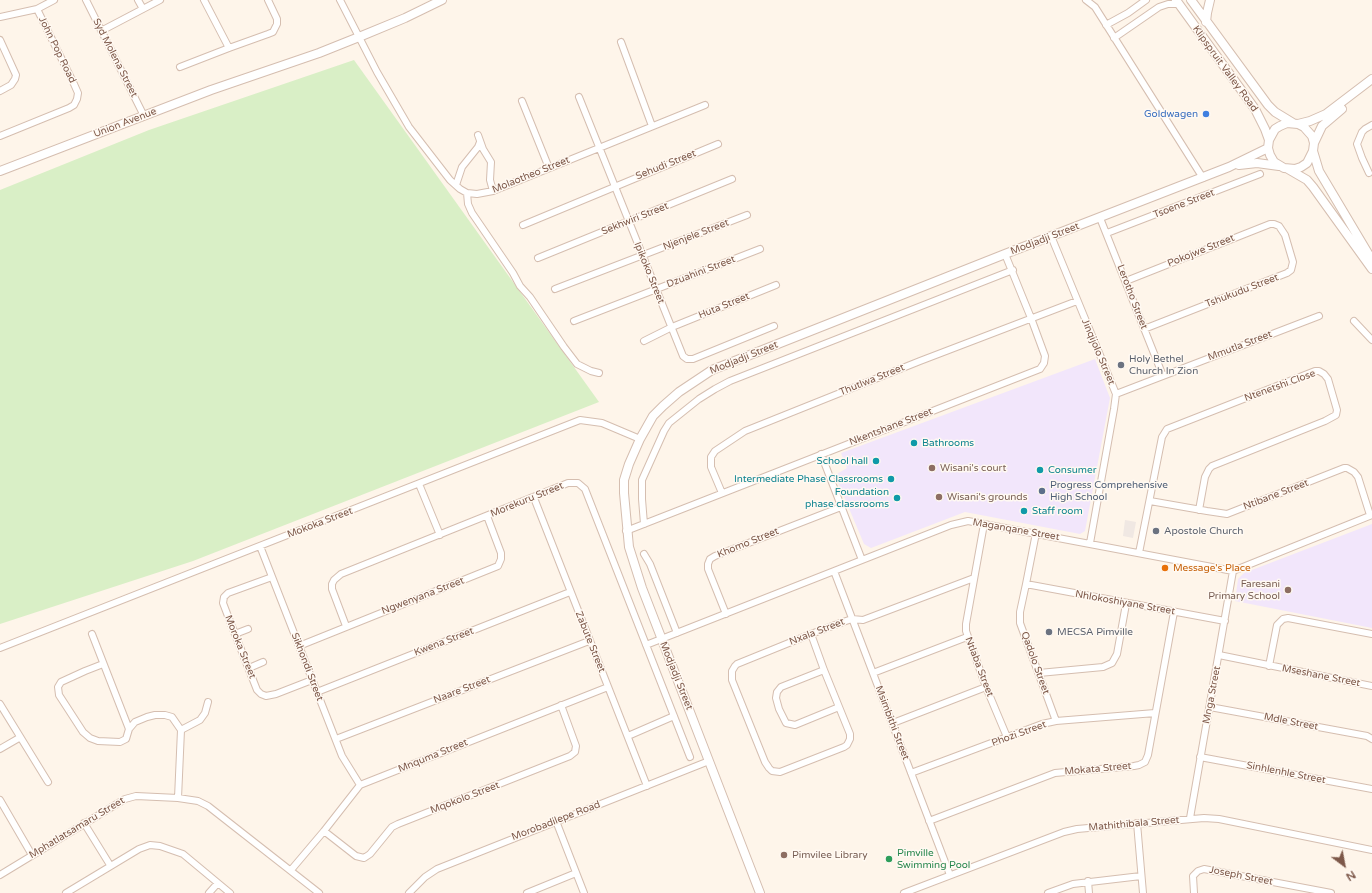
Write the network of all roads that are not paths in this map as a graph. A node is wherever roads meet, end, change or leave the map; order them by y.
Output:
1 (54, 0) edge
2 (86, 0) edge
3 (138, 0) edge
4 (160, 0) edge
5 (204, 0) edge
6 (268, 0) edge
7 (340, 0) edge
8 (441, 0) edge
9 (1086, 0) edge
10 (1146, 0) edge
11 (1191, 0) edge
12 (1210, 0) edge
13 (1178, 2) edge
14 (37, 9) junction
15 (143, 9) junction
16 (0, 17) edge
17 (1206, 22) junction
18 (1106, 25) junction
19 (101, 31) junction
20 (358, 35) junction
21 (1114, 38) junction
22 (0, 40) edge
23 (621, 42) dead end
24 (229, 48) junction
25 (180, 68) dead end
26 (1370, 85) edge
27 (0, 91) edge
28 (579, 97) dead end
29 (522, 101) dead end
30 (705, 105) dead end
31 (144, 116) junction
32 (1296, 124) junction
33 (1372, 125) edge
34 (652, 126) junction
35 (478, 134) dead end
36 (0, 136) edge
37 (480, 142) junction
38 (718, 144) dead end
39 (1268, 144) junction
40 (599, 147) junction
41 (1314, 147) junction
42 (1280, 166) junction
43 (1229, 167) junction
44 (549, 168) junction
45 (1288, 169) junction
46 (0, 171) edge
47 (1260, 174) dead end
48 (1371, 174) edge
49 (1202, 178) junction
50 (732, 179) dead end
51 (456, 185) junction
52 (615, 186) junction
53 (493, 191) junction
54 (467, 193) junction
55 (747, 215) dead end
56 (1100, 218) junction
57 (629, 221) junction
58 (1276, 224) joint
59 (523, 225) dead end
60 (1107, 234) junction
61 (1051, 236) junction
62 (760, 249) dead end
63 (1005, 254) junction
64 (642, 256) junction
65 (538, 258) dead end
66 (1372, 260) edge
67 (1372, 269) edge
68 (1013, 270) junction
69 (1126, 281) junction
70 (776, 285) dead end
71 (555, 289) dead end
72 (656, 289) junction
73 (1077, 301) junction
74 (1319, 316) dead end
75 (1031, 318) junction
76 (574, 321) dead end
77 (1354, 321) dead end
78 (774, 326) dead end
79 (672, 327) junction
80 (1144, 329) junction
81 (1372, 340) edge
82 (644, 341) dead end
83 (599, 373) dead end
84 (1163, 376) junction
85 (1116, 394) junction
86 (640, 439) junction
87 (821, 454) junction
88 (419, 484) junction
89 (722, 493) junction
90 (534, 498) junction
91 (1150, 501) junction
92 (841, 507) junction
93 (1199, 510) junction
94 (1371, 515) edge
95 (487, 516) junction
96 (644, 524) junction
97 (984, 524) junction
98 (626, 531) junction
99 (1036, 533) junction
100 (440, 534) junction
101 (1090, 543) junction
102 (260, 546) junction
103 (1139, 553) junction
104 (644, 554) dead end
105 (862, 560) junction
106 (1233, 570) junction
107 (834, 571) junction
108 (272, 577) junction
109 (974, 578) junction
110 (1026, 584) junction
111 (570, 592) junction
112 (1126, 604) junction
113 (1174, 612) junction
114 (726, 614) junction
115 (852, 619) junction
116 (1225, 621) junction
117 (346, 626) junction
118 (248, 628) dead end
119 (678, 633) junction
120 (92, 634) dead end
121 (235, 634) junction
122 (811, 634) junction
123 (1372, 634) edge
124 (968, 637) junction
125 (662, 640) junction
126 (589, 641) junction
127 (646, 645) junction
128 (299, 646) junction
129 (0, 648) edge
130 (1219, 656) junction
131 (263, 662) dead end
132 (103, 664) junction
133 (1269, 666) junction
134 (248, 668) junction
135 (824, 670) junction
136 (873, 673) junction
137 (1039, 673) junction
138 (312, 680) junction
139 (1372, 686) edge
140 (608, 687) junction
141 (986, 687) junction
142 (317, 692) junction
143 (208, 702) dead end
144 (0, 704) edge
145 (561, 705) junction
146 (839, 707) junction
147 (1210, 707) junction
148 (1155, 713) junction
149 (674, 716) junction
150 (1056, 721) junction
151 (892, 723) junction
152 (129, 729) junction
153 (181, 730) junction
154 (628, 736) junction
155 (19, 738) junction
156 (1007, 738) junction
157 (336, 739) junction
158 (1372, 739) edge
159 (0, 749) edge
160 (690, 757) dead end
161 (1200, 757) junction
162 (709, 761) junction
163 (911, 773) junction
164 (48, 782) dead end
165 (360, 785) junction
166 (647, 786) junction
167 (1372, 789) edge
168 (178, 798) junction
169 (0, 800) edge
170 (2, 809) edge
171 (1190, 818) junction
172 (556, 821) junction
173 (929, 821) junction
174 (84, 823) junction
175 (1137, 823) junction
176 (324, 831) junction
177 (1372, 850) edge
178 (32, 855) junction
179 (110, 866) junction
180 (291, 870) junction
181 (576, 873) junction
182 (0, 875) edge
183 (950, 875) junction
184 (1141, 876) junction
185 (1088, 881) junction
186 (217, 884) junction
187 (66, 893) edge
188 (209, 893) edge
189 (230, 893) edge
190 (319, 893) edge
191 (410, 893) edge
192 (527, 893) edge
193 (584, 893) edge
194 (760, 893) edge
195 (904, 893) edge
196 (1048, 893) edge
197 (1089, 893) edge
198 (1143, 893) edge
199 (1194, 893) edge
200 (1331, 893) edge

1 - 14 street
2 - 19 street, Syd Molena Street
3 - 15 street
4 - 15 street
5 - 24 street
6 - 24 street
7 - 20 street
8 - 20 street, Union Avenue
9 - 18 street
10 - 18 street
11 - 17 street, Klipspruit Valley Road
12 - 17 street
13 - 21 street
13 - 39 street, Klipspruit Valley Road
14 - 16 street
14 - 36 street, John Pop Road
15 - 19 street
17 - 32 street, Klipspruit Valley Road
18 - 21 street
19 - 31 street, Syd Molena Street
20 - 31 street, Union Avenue
20 - 51 street
21 - 49 street
22 - 27 street
23 - 34 street
24 - 25 street
26 - 32 street
26 - 41 street
28 - 40 street, Ipikoko Street
29 - 44 street
30 - 34 street, Molaotheo Street
31 - 46 street, Union Avenue
32 - 39 street
32 - 41 street
33 - 48 street
34 - 40 street, Molaotheo Street
35 - 37 street
37 - 51 street
37 - 53 street
38 - 52 street, Sehudi Street
39 - 42 street
39 - 43 street, Modjadji Street
40 - 44 street, Molaotheo Street
40 - 52 street, Ipikoko Street
41 - 45 street
41 - 66 street
42 - 43 street, Modjadji Street
42 - 45 street
43 - 49 street, Modjadji Street
44 - 53 street, Molaotheo Street
45 - 67 street
47 - 60 street, Tsoene Street
49 - 56 street, Modjadji Street
50 - 57 street, Sekhwiri Street
51 - 54 street
52 - 57 street, Ipikoko Street
52 - 59 street, Sehudi Street
53 - 54 street, Molaotheo Street
54 - 83 street
55 - 64 street, Njenjele Street
56 - 60 street, Lerotho Street
56 - 61 street, Modjadji Street
57 - 64 street, Ipikoko Street
57 - 65 street, Sekhwiri Street
58 - 69 street, Pokojwe Street
58 - 80 street, Tshukudu Street
60 - 69 street, Lerotho Street
61 - 63 street, Modjadji Street
61 - 73 street, Jinqijolo Street
62 - 72 street, Dzuahini Street
63 - 68 street, Nkentshane Street
63 - 86 street, Modjadji Street
64 - 71 street, Njenjele Street
64 - 72 street, Ipikoko Street
68 - 75 street, Nkentshane Street
68 - 96 street
69 - 80 street, Lerotho Street
70 - 79 street, Huta Street
72 - 76 street, Dzuahini Street
72 - 79 street, Ipikoko Street
73 - 75 street, Thutlwa Street
73 - 85 street, Jinqijolo Street
74 - 84 street, Mmutla Street
75 - 87 street, Nkentshane Street
75 - 89 street, Thutlwa Street
77 - 81 street
78 - 79 street, Ipikoko Street
79 - 82 street, Huta Street
80 - 84 street, Lerotho Street
84 - 85 street, Mmutla Street
85 - 101 street, Jinqijolo Street
86 - 88 street, Mokoka Street
86 - 98 street, Modjadji Street
87 - 89 street, Nkentshane Street
87 - 92 street
88 - 100 street
88 - 102 street, Mokoka Street
89 - 96 street, Nkentshane Street
90 - 95 street, Morekuru Street
90 - 111 street, Zabute Street
90 - 127 street, Morekuru Street
91 - 93 street, Ntibane Street
91 - 93 street, Ntenetshi Close
91 - 103 street, Ntenetshi Close
92 - 105 street
92 - 114 street, Khomo Street
93 - 94 street, Ntibane Street
94 - 106 street
95 - 100 street, Morekuru Street
95 - 117 street, Ngwenyana Street
96 - 98 street, Nkentshane Street
97 - 99 street, Maganqane Street
97 - 105 street, Maganqane Street
97 - 109 street, Ntlaba Street
98 - 125 street, Modjadji Street
99 - 101 street, Maganqane Street
99 - 110 street, Qadolo Street
100 - 117 street, Morekuru Street
101 - 103 street, Maganqane Street
102 - 108 street, Sikhondi Street
102 - 129 street, Mokoka Street
103 - 106 street, Maganqane Street
104 - 119 street
105 - 107 street, Maganqane Street
106 - 116 street, Mnga Street
107 - 114 street, Maganqane Street
107 - 115 street, Msimbithi Street
108 - 121 street, Moroka Street
108 - 128 street, Sikhondi Street
109 - 115 street, Nxala Street
109 - 124 street, Ntlaba Street
110 - 112 street, Nhlokoshiyane Street
110 - 137 street, Qadolo Street
111 - 126 street, Zabute Street
111 - 142 street, Kwena Street
112 - 113 street, Nhlokoshiyane Street
112 - 137 street
113 - 116 street, Nhlokoshiyane Street
113 - 148 street, Mokata Street
114 - 119 street, Maganqane Street
115 - 122 street, Nxala Street
115 - 136 street, Msimbithi Street
116 - 130 street, Mnga Street
117 - 128 street, Ngwenyana Street
118 - 121 street
119 - 125 street, Maganqane Street
120 - 132 street
121 - 134 street, Moroka Street
122 - 135 street
122 - 146 street, Nxala Street
123 - 133 street, Mseshane Street
124 - 136 street
124 - 141 street, Ntlaba Street
125 - 127 street, Maganqane Street
125 - 162 street, Modjadji Street
126 - 140 street, Zabute Street
126 - 157 street, Naare Street
127 - 149 street, Morekuru Street
128 - 138 street, Sikhondi Street
130 - 133 street, Mseshane Street
130 - 147 street, Mnga Street
131 - 134 street
132 - 152 street
132 - 152 street
133 - 139 street, Mseshane Street
134 - 138 street, Moroka Street
135 - 146 street
135 - 146 street
136 - 151 street, Msimbithi Street
137 - 150 street, Qadolo Street
138 - 142 street, Sikhondi Street
140 - 145 street, Mnquma Street
140 - 154 street, Zabute Street
141 - 151 street
141 - 156 street, Ntlaba Street
142 - 157 street, Sikhondi Street
143 - 153 street
144 - 155 street
145 - 165 street, Mnquma Street
145 - 176 street, Mqokolo Street
147 - 158 street, Mdle Street
147 - 161 street, Mnga Street
148 - 150 street, Phozi Street
148 - 173 street, Mokata Street
149 - 154 street
149 - 160 street, Morekuru Street
150 - 156 street, Phozi Street
151 - 163 street, Msimbithi Street
152 - 153 street
153 - 168 street
154 - 166 street, Zabute Street
155 - 159 street
155 - 164 street
156 - 163 street, Phozi Street
157 - 165 street, Sikhondi Street
161 - 167 street, Sinhlenhle Street
161 - 171 street, Mnga Street
162 - 166 street, Morobadilepe Road
162 - 194 street, Modjadji Street
163 - 173 street, Msimbithi Street
165 - 176 street
166 - 172 street, Morobadilepe Road
168 - 174 street, Mphatlatsamaru Street
168 - 180 street, Mphatlatsamaru Street
169 - 170 street
170 - 178 street
171 - 175 street, Mathithibala Street
171 - 177 street, Mathithibala Street
172 - 181 street
172 - 191 street, Morobadilepe Road
173 - 183 street, Msimbithi Street
174 - 178 street, Mphatlatsamaru Street
174 - 179 street
175 - 183 street, Mathithibala Street
175 - 184 street
176 - 180 street
178 - 182 street, Mphatlatsamaru Street
179 - 186 street
179 - 187 street
180 - 190 street, Mphatlatsamaru Street
181 - 192 street
181 - 193 street
183 - 195 street, Mathithibala Street
184 - 185 street
184 - 198 street
185 - 196 street
185 - 197 street
186 - 188 street
186 - 189 street
199 - 200 street, Joseph Street

